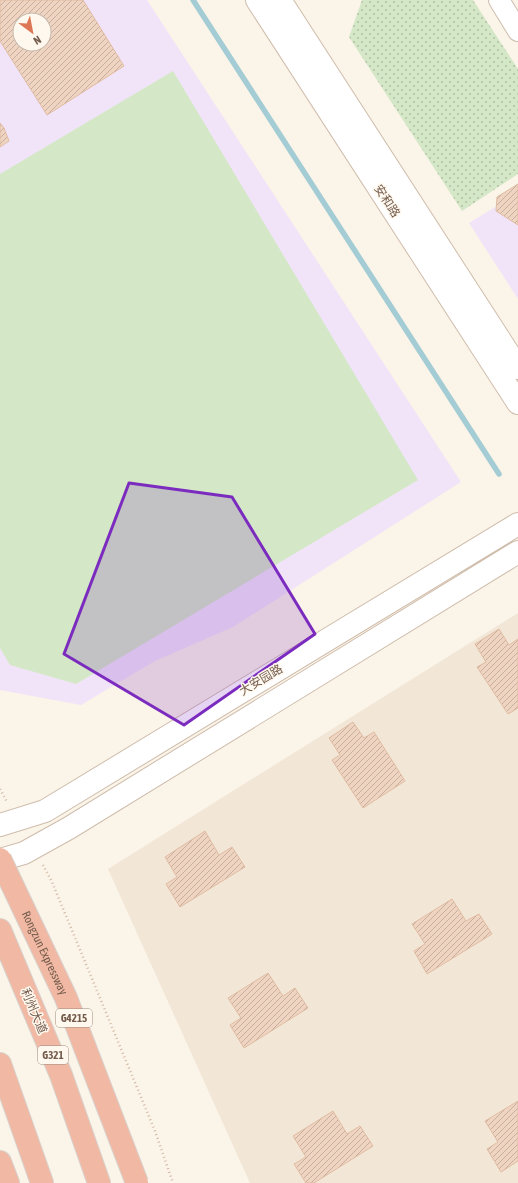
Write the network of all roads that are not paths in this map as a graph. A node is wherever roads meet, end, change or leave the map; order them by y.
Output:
1 (257, 0) edge
2 (499, 0) edge
3 (283, 7) edge
4 (518, 31) edge
5 (518, 368) edge
6 (518, 403) edge
7 (518, 524) edge
8 (518, 552) edge
9 (9, 822) edge
10 (0, 859) edge
11 (0, 930) edge
12 (0, 1064) edge
13 (0, 1162) edge
14 (8, 1183) edge
15 (42, 1183) edge
16 (99, 1183) edge
17 (137, 1183) edge

1 - 3 street, 安和路
2 - 4 street
3 - 5 street, 安和路
3 - 6 street, 安和路
7 - 9 street, 大安园路
8 - 10 street
10 - 17 highway, Rongzun Expressway / G4215, bridge
11 - 16 highway, 利州大道 / G321
12 - 15 highway
13 - 14 highway

